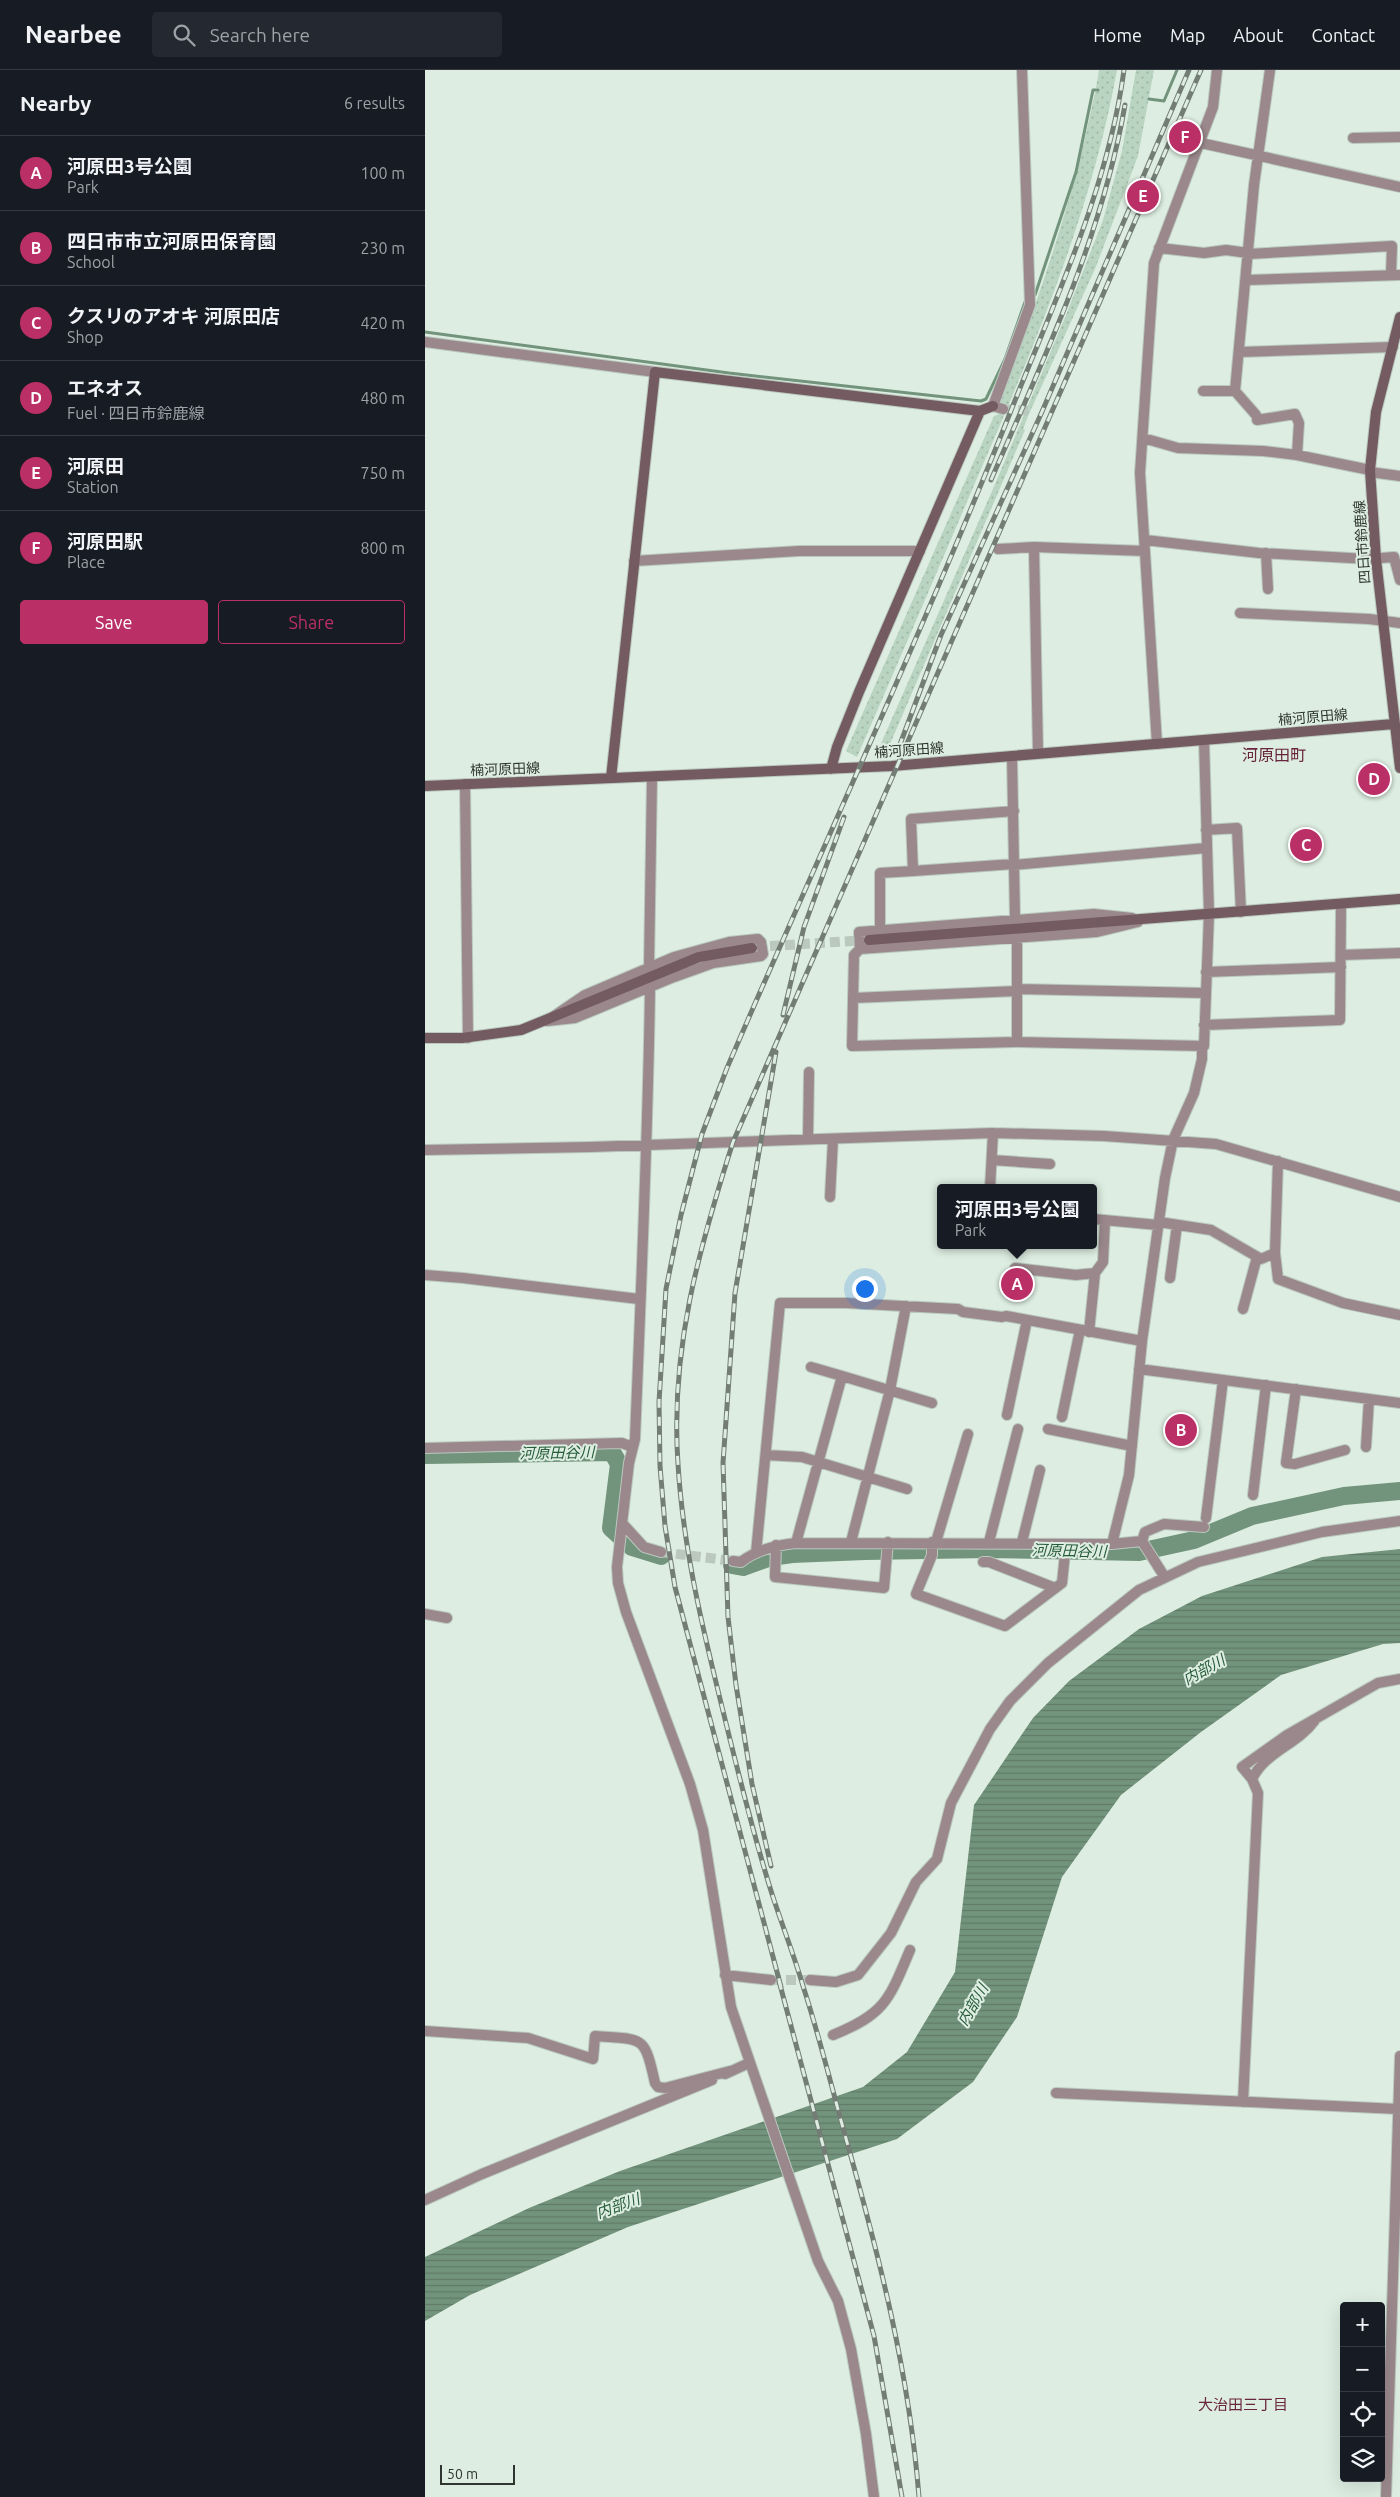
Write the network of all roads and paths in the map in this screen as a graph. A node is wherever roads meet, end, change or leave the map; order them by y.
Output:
1 (1022, 70) edge
2 (1217, 70) edge
3 (1270, 70) edge
4 (1400, 137) edge
5 (1353, 138) dead end
6 (1201, 142) junction
7 (1257, 156) junction
8 (1400, 187) edge
9 (1159, 248) junction
10 (1248, 254) junction
11 (1396, 275) edge
12 (1247, 280) junction
13 (1400, 317) edge
14 (425, 342) edge
15 (1393, 346) junction
16 (1240, 352) junction
17 (655, 372) junction
18 (1203, 391) dead end
19 (1235, 391) junction
20 (980, 412) junction
21 (1143, 438) junction
22 (1297, 455) junction
23 (1370, 471) junction
24 (1400, 476) edge
25 (1145, 546) junction
26 (1034, 547) junction
27 (999, 549) dead end
28 (920, 551) junction
29 (1266, 553) junction
30 (1397, 557) edge
31 (1376, 559) junction
32 (634, 561) junction
33 (1400, 580) edge
34 (1268, 589) dead end
35 (1240, 613) dead end
36 (1383, 621) junction
37 (1400, 623) edge
38 (1397, 723) edge
39 (1204, 740) junction
40 (1157, 744) junction
41 (1038, 753) junction
42 (1012, 756) junction
43 (1400, 768) edge
44 (831, 770) junction
45 (652, 777) junction
46 (611, 778) junction
47 (465, 784) junction
48 (425, 786) edge
49 (1013, 811) junction
50 (1206, 830) junction
51 (1206, 848) junction
52 (1014, 864) junction
53 (913, 871) junction
54 (1400, 900) edge
55 (1341, 904) junction
56 (1241, 912) junction
57 (1209, 914) junction
58 (1015, 920) junction
59 (1145, 920) junction
60 (880, 930) junction
61 (1017, 938) junction
62 (869, 940) tunnel mouth
63 (753, 948) tunnel mouth
64 (860, 950) junction
65 (1400, 953) edge
66 (1341, 955) junction
67 (1341, 967) junction
68 (649, 968) junction
69 (1206, 972) junction
70 (650, 988) junction
71 (1017, 990) junction
72 (1205, 993) junction
73 (853, 998) junction
74 (547, 1021) junction
75 (1204, 1025) junction
76 (425, 1038) edge
77 (468, 1038) junction
78 (1017, 1042) junction
79 (1202, 1046) junction
80 (809, 1072) dead end
81 (993, 1133) junction
82 (833, 1138) junction
83 (808, 1140) junction
84 (1173, 1140) junction
85 (648, 1144) junction
86 (425, 1150) edge
87 (992, 1160) junction
88 (1278, 1161) junction
89 (1050, 1164) dead end
90 (990, 1184) edge
91 (830, 1197) dead end
92 (1400, 1197) edge
93 (1097, 1219) edge
94 (1105, 1220) junction
95 (1158, 1224) junction
96 (1177, 1225) junction
97 (1275, 1253) junction
98 (1257, 1257) junction
99 (1015, 1268) dead end
100 (1095, 1273) junction
101 (425, 1275) edge
102 (1170, 1278) dead end
103 (639, 1299) junction
104 (906, 1306) junction
105 (1243, 1309) dead end
106 (1400, 1315) edge
107 (1027, 1320) junction
108 (1084, 1331) junction
109 (1142, 1341) junction
110 (811, 1366) dead end
111 (1139, 1368) junction
112 (842, 1376) junction
113 (1223, 1380) junction
114 (1266, 1385) junction
115 (1295, 1389) junction
116 (890, 1390) junction
117 (1369, 1399) junction
118 (932, 1403) dead end
119 (1400, 1403) edge
120 (1007, 1415) dead end
121 (1062, 1417) dead end
122 (1019, 1429) dead end
123 (1048, 1429) dead end
124 (968, 1434) dead end
125 (1132, 1446) junction
126 (632, 1447) junction
127 (1366, 1447) dead end
128 (425, 1448) edge
129 (1345, 1450) dead end
130 (766, 1455) junction
131 (819, 1461) junction
132 (1040, 1470) dead end
133 (867, 1476) junction
134 (907, 1489) dead end
135 (1253, 1494) dead end
136 (1400, 1521) edge
137 (623, 1527) junction
138 (851, 1542) junction
139 (989, 1542) junction
140 (1022, 1542) junction
141 (796, 1543) junction
142 (1112, 1544) junction
143 (1144, 1544) junction
144 (933, 1546) junction
145 (1065, 1546) junction
146 (888, 1548) junction
147 (661, 1552) tunnel mouth
148 (756, 1553) junction
149 (776, 1553) junction
150 (733, 1561) tunnel mouth
151 (983, 1562) dead end
152 (1164, 1576) junction
153 (1055, 1588) junction
154 (425, 1614) edge
155 (447, 1618) dead end
156 (1400, 1679) edge
157 (910, 1950) dead end
158 (725, 1975) junction
159 (771, 1980) tunnel mouth
160 (810, 1980) tunnel mouth
161 (425, 2031) edge
162 (833, 2035) dead end
163 (1400, 2056) edge
164 (749, 2062) junction
165 (730, 2071) junction
166 (1055, 2093) dead end
167 (1243, 2102) junction
168 (1399, 2115) edge
169 (425, 2200) edge
170 (874, 2497) edge
171 (1386, 2497) edge

1 - 20 street
2 - 6 street
3 - 7 street
4 - 5 street
6 - 7 street
6 - 9 street
7 - 8 street
7 - 10 street
9 - 10 street
9 - 21 street
10 - 11 street
10 - 12 street
11 - 12 street
12 - 16 street
13 - 15 street, 四日市鈴鹿線
14 - 17 street
15 - 16 street
15 - 23 street, 四日市鈴鹿線
16 - 19 street
17 - 20 street
17 - 32 street
18 - 19 street
19 - 22 street
20 - 28 street
21 - 22 street
21 - 25 street
22 - 23 street
23 - 24 street
23 - 31 street, 四日市鈴鹿線
25 - 26 street
25 - 29 street
25 - 40 street
26 - 27 street
26 - 41 street
28 - 32 street
28 - 44 street
29 - 31 street
29 - 34 street
30 - 31 street
30 - 33 street
31 - 36 street, 四日市鈴鹿線
32 - 46 street
35 - 36 street
36 - 37 street
36 - 38 street, 四日市鈴鹿線
38 - 39 street, 楠河原田線
38 - 43 street, 四日市鈴鹿線
39 - 40 street, 楠河原田線
39 - 50 street
40 - 41 street, 楠河原田線
41 - 42 street, 楠河原田線
42 - 44 street, 楠河原田線
42 - 49 street
44 - 45 street, 楠河原田線
45 - 46 street, 楠河原田線
45 - 68 street
46 - 47 street, 楠河原田線
47 - 48 street, 楠河原田線
47 - 77 street
49 - 52 street
49 - 53 street
50 - 51 street
50 - 56 street
51 - 52 street
51 - 57 street
52 - 53 street
52 - 58 street
53 - 60 street
54 - 55 street
55 - 56 street
55 - 66 street
56 - 57 street
57 - 59 street
57 - 69 street
58 - 59 street
58 - 60 street
59 - 61 street
59 - 62 street
60 - 64 street
61 - 64 street
61 - 71 street
63 - 74 street
64 - 73 street
65 - 66 street
66 - 67 street
67 - 69 street
67 - 75 street
68 - 70 street
68 - 74 street
69 - 72 street
70 - 74 street
70 - 85 street
71 - 72 street
71 - 73 street
71 - 78 street
72 - 75 street
73 - 78 street
74 - 77 street
75 - 79 street
76 - 77 street
78 - 79 street
79 - 84 street
80 - 83 street
81 - 82 street
81 - 84 street
81 - 87 street
82 - 83 street
82 - 91 street
83 - 85 street
84 - 88 street
84 - 95 street
85 - 86 street
85 - 103 street
87 - 89 street
87 - 90 street
88 - 92 street
88 - 97 street
93 - 94 street
94 - 95 street
94 - 100 street
95 - 96 street
95 - 109 street
96 - 98 street
96 - 102 street
97 - 98 street
97 - 106 street
98 - 105 street
99 - 100 street
100 - 108 street
101 - 103 street
103 - 126 street
104 - 107 street
104 - 116 street
104 - 130 street
107 - 108 street
107 - 120 street
108 - 109 street
108 - 121 street
109 - 111 street
110 - 112 street
111 - 113 street
111 - 125 street
112 - 116 street
112 - 131 street
113 - 114 street
113 - 143 street
114 - 115 street
114 - 135 street
115 - 117 street
115 - 129 street
116 - 118 street
116 - 133 street
117 - 119 street
117 - 127 street
122 - 139 street
123 - 125 street
124 - 144 street
125 - 142 street
126 - 128 street
126 - 137 street
130 - 131 street
130 - 148 street
131 - 133 street
131 - 141 street
132 - 140 street
133 - 134 street
133 - 138 street
136 - 152 street
137 - 147 street
137 - 158 street
138 - 141 street
138 - 146 street
139 - 140 street
139 - 144 street
140 - 145 street
141 - 149 street
142 - 143 street
142 - 145 street
143 - 152 street
144 - 146 street
144 - 153 street
145 - 153 street
146 - 149 street
148 - 149 street
148 - 150 street
151 - 153 street
152 - 160 street
154 - 155 street
156 - 167 street
157 - 162 street
158 - 159 street
158 - 164 street
161 - 165 street
163 - 168 street
164 - 165 street
164 - 170 street
165 - 169 street
166 - 167 street
167 - 168 street
168 - 171 street

